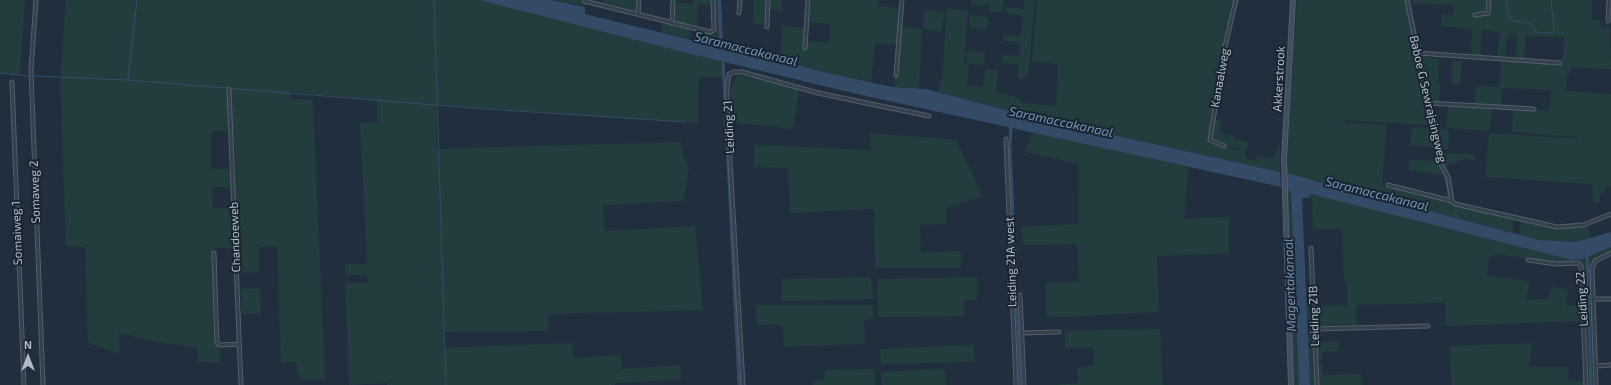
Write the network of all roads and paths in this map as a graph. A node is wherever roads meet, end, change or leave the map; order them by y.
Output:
1 (36, 0) edge
2 (639, 0) edge
3 (673, 0) edge
4 (713, 0) edge
5 (740, 0) edge
6 (768, 0) edge
7 (808, 0) edge
8 (902, 0) edge
9 (1236, 0) edge
10 (1293, 0) edge
11 (1407, 0) edge
12 (1489, 0) edge
13 (1609, 0) edge
14 (584, 2) dead end
15 (739, 13) dead end
16 (638, 14) junction
17 (1474, 15) dead end
18 (1608, 21) dead end
19 (672, 23) junction
20 (767, 27) dead end
21 (805, 48) dead end
22 (1418, 53) junction
23 (1560, 63) dead end
24 (896, 75) dead end
25 (12, 82) dead end
26 (229, 89) dead end
27 (1427, 103) junction
28 (1534, 109) dead end
29 (929, 116) dead end
30 (1006, 139) dead end
31 (1224, 146) dead end
32 (1388, 185) dead end
33 (1452, 201) junction
34 (1611, 214) edge
35 (1310, 248) dead end
36 (214, 253) dead end
37 (1611, 253) edge
38 (1528, 260) dead end
39 (1020, 296) dead end
40 (1594, 299) junction
41 (1611, 299) edge
42 (1428, 326) dead end
43 (1314, 329) junction
44 (1059, 332) dead end
45 (1021, 333) junction
46 (239, 344) junction
47 (1611, 365) edge
48 (1596, 366) junction
49 (24, 385) edge
50 (43, 385) edge
51 (241, 385) edge
52 (743, 385) edge
53 (1016, 385) edge
54 (1024, 385) edge
55 (1291, 385) edge
56 (1317, 385) edge
57 (1586, 385) edge
58 (1596, 385) edge

1 - 50 street, Somaweg 2
2 - 16 street
3 - 19 street
4 - 19 street
5 - 15 street
6 - 20 street
7 - 21 street
8 - 24 street
9 - 31 street, Kanaalweg
10 - 55 street, Akkerstrook
11 - 22 street, Baboe G Sewrajsingweg
12 - 17 street
13 - 18 street
14 - 16 street
16 - 19 street
22 - 23 street
22 - 27 street, Baboe G Sewrajsingweg
25 - 49 street, Somaiweg 1
26 - 46 street, Chandoeweb
27 - 28 street
27 - 33 street, Baboe G Sewrajsingweg
29 - 52 street, Leiding 21
30 - 53 street, Leiding 21A west
32 - 33 street
33 - 34 street
35 - 43 street, Leiding 21B
36 - 46 street
37 - 40 street, Leiding 22
38 - 57 street, Leiding 22
39 - 45 street
40 - 41 street
40 - 48 street, Leiding 22
42 - 43 street
43 - 56 street, Leiding 21B
44 - 45 street
45 - 54 street
46 - 51 street, Chandoeweb
47 - 48 street
48 - 58 street, Leiding 22

